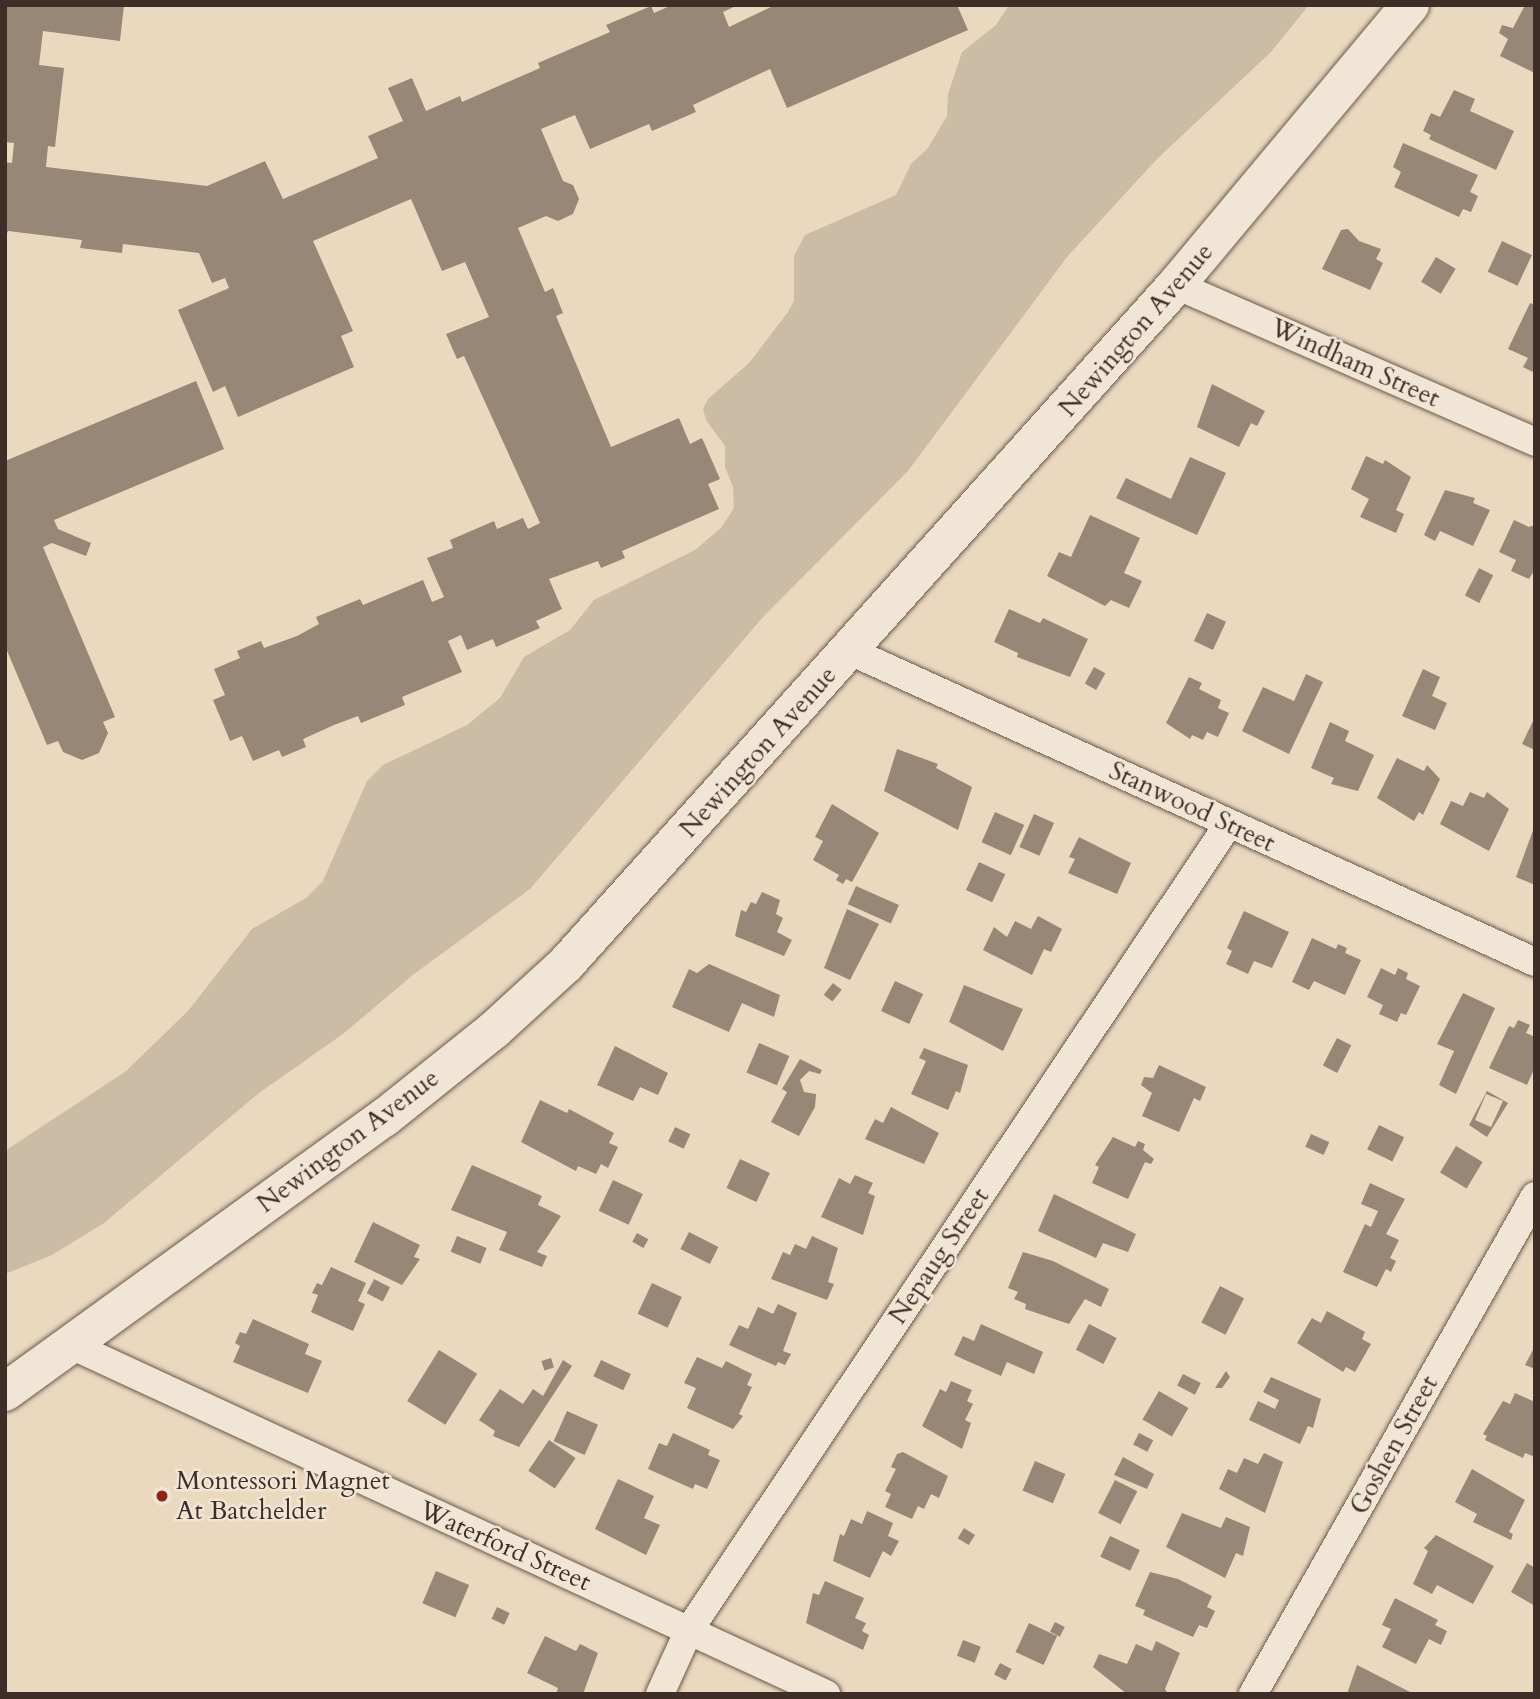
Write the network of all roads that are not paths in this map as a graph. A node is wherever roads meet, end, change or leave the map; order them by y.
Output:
1 (1410, 5) edge
2 (1176, 285) junction
3 (1535, 442) edge
4 (850, 651) junction
5 (1228, 825) junction
6 (1535, 962) edge
7 (1535, 1196) edge
8 (71, 1345) junction
9 (5, 1392) edge
10 (689, 1630) junction
11 (660, 1694) edge
12 (826, 1694) edge
13 (1253, 1694) edge

1 - 2 main road, Newington Avenue
2 - 3 street, Windham Street
2 - 4 main road, Newington Avenue
4 - 5 street, Stanwood Street
4 - 8 main road, Newington Avenue
5 - 6 street, Stanwood Street
5 - 10 street, Nepaug Street
7 - 13 street, Goshen Street
8 - 9 main road, Newington Avenue
8 - 10 street, Waterford Street
10 - 11 street, Nepaug Street
10 - 12 street, Waterford Street

